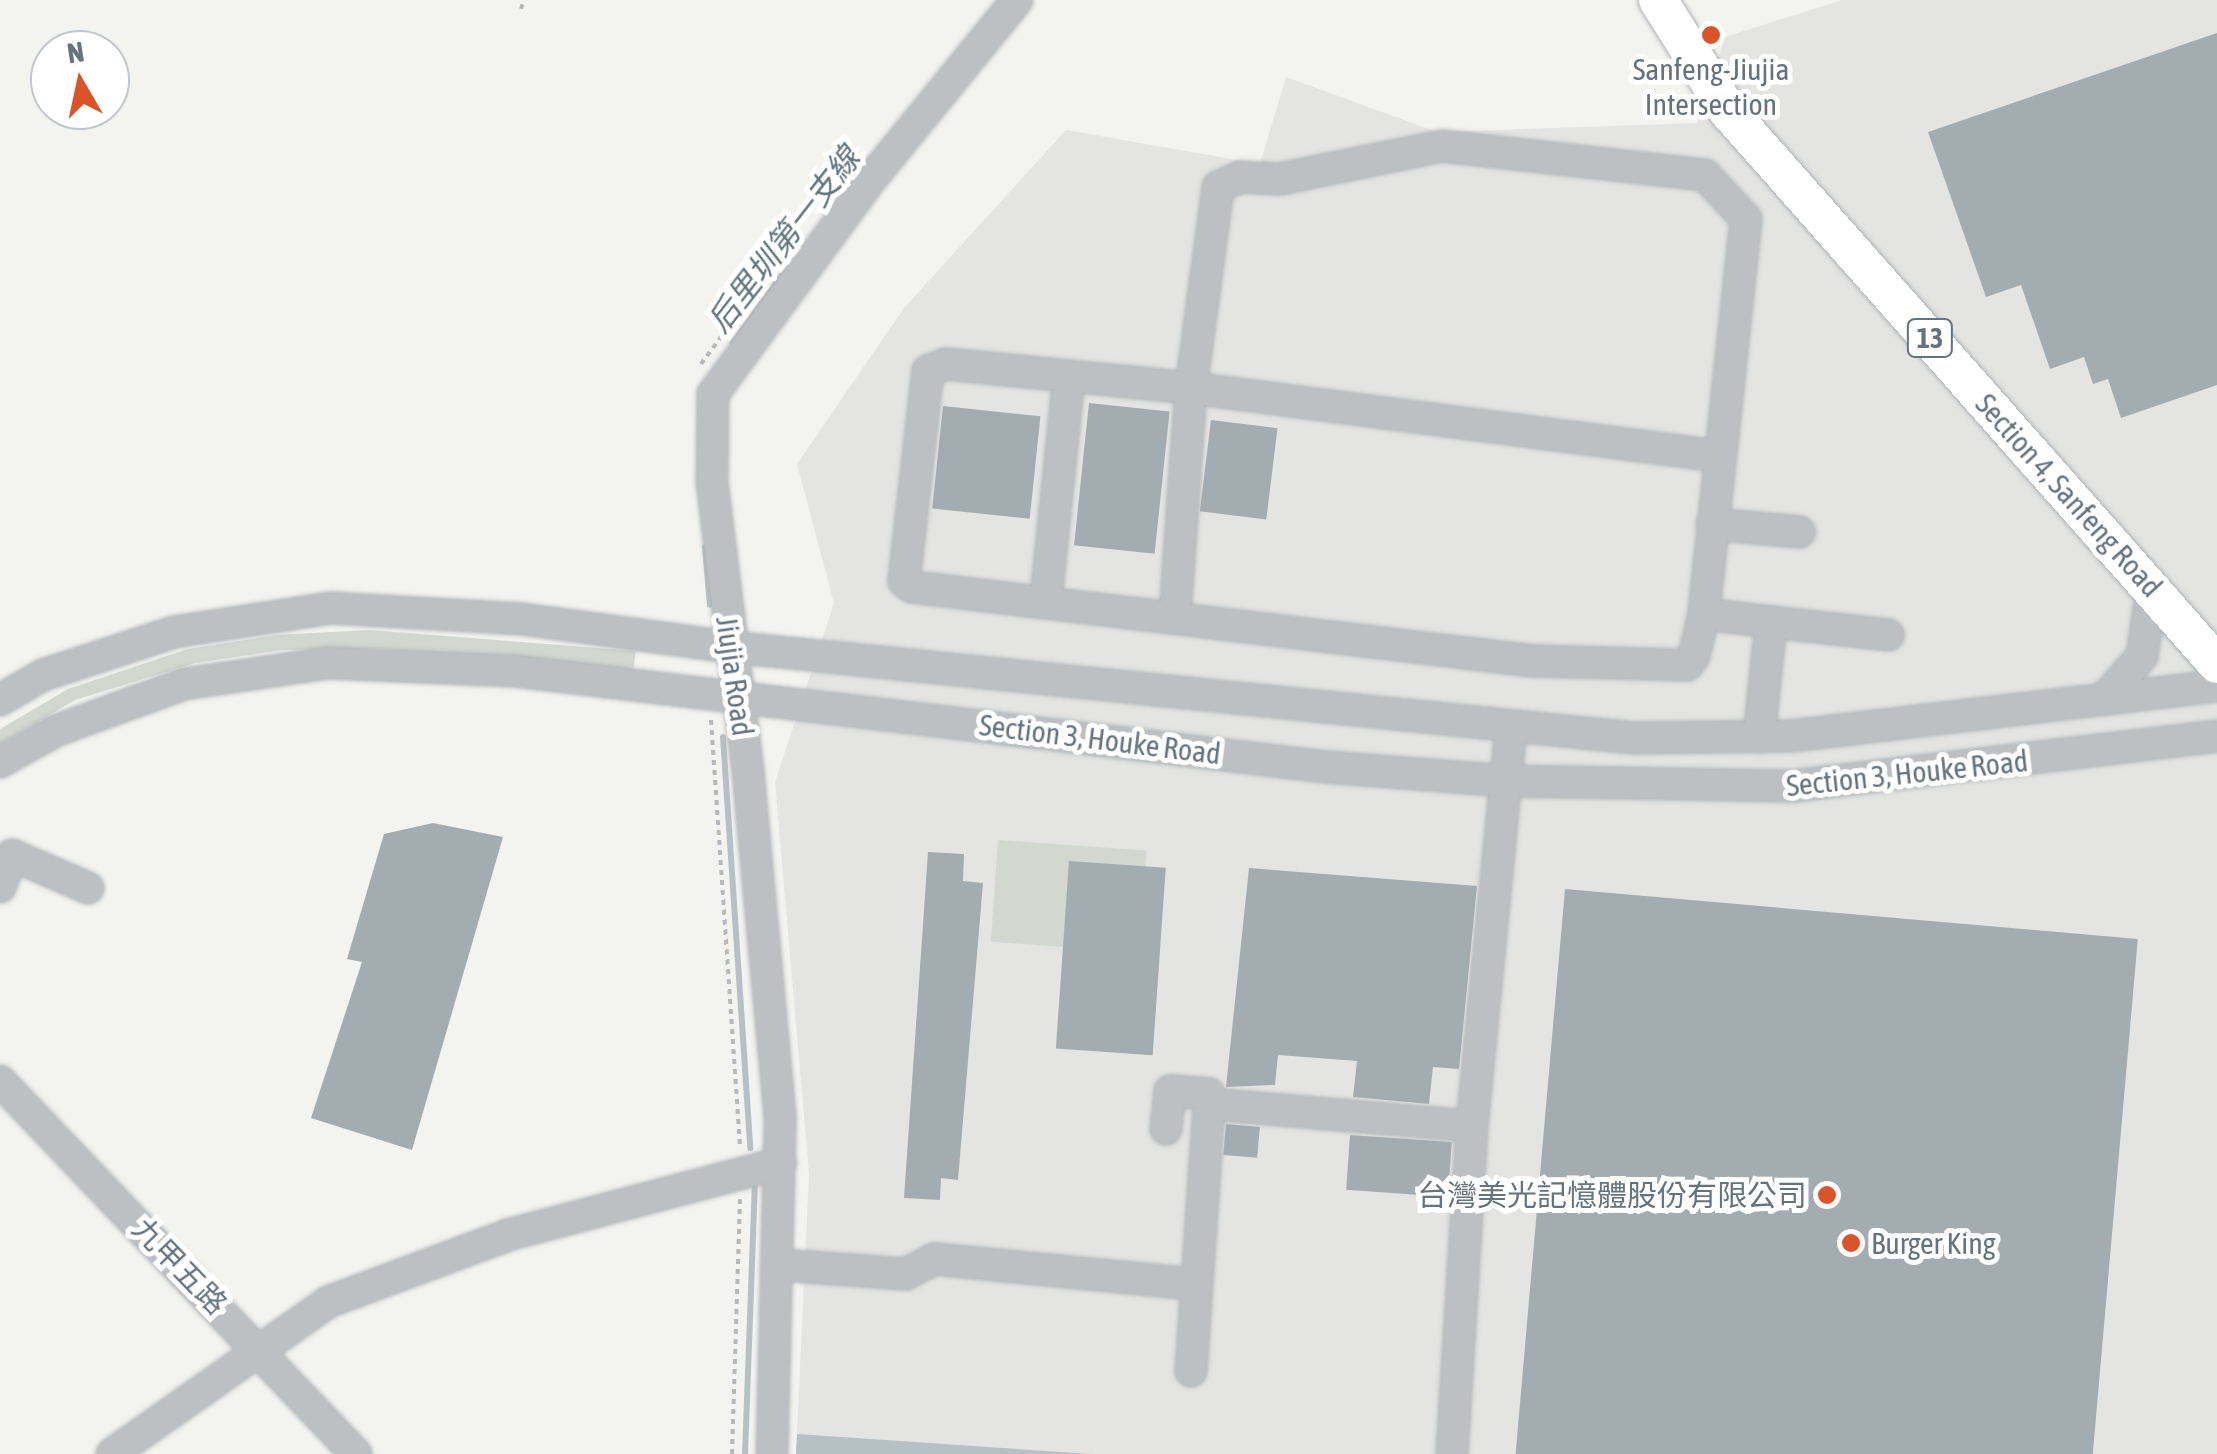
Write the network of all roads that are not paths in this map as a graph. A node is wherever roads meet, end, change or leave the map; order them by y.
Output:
1 (1017, 0) edge
2 (1658, 0) edge
3 (1685, 0) edge
4 (1069, 378) junction
5 (1191, 388) junction
6 (1718, 456) junction
7 (1712, 524) junction
8 (1800, 532) dead end
9 (2152, 588) junction
10 (1046, 600) junction
11 (1704, 614) junction
12 (1175, 616) junction
13 (1771, 622) junction
14 (2217, 622) edge
15 (1888, 635) dead end
16 (730, 646) junction
17 (2217, 664) edge
18 (2217, 686) edge
19 (738, 697) junction
20 (0, 700) edge
21 (2103, 700) junction
22 (1511, 728) junction
23 (2217, 736) edge
24 (1759, 737) junction
25 (0, 762) edge
26 (1507, 781) junction
27 (0, 887) edge
28 (88, 888) dead end
29 (0, 1081) edge
30 (1209, 1104) junction
31 (1472, 1126) junction
32 (1166, 1130) dead end
33 (781, 1163) junction
34 (781, 1265) junction
35 (1196, 1284) junction
36 (260, 1349) junction
37 (1192, 1371) dead end
38 (112, 1454) edge
39 (356, 1454) edge
40 (772, 1454) edge
41 (1452, 1454) edge

1 - 16 street, Jiujia Road
2 - 9 main road, Section 4, Sanfeng Road / 13
3 - 14 main road, Section 4, Sanfeng Road / 13
4 - 5 street
4 - 10 street
4 - 10 street
5 - 6 street
5 - 6 street
5 - 12 street
6 - 7 street
7 - 8 street
7 - 11 street
9 - 17 main road, Section 4, Sanfeng Road / 13
9 - 21 street
10 - 12 street
11 - 12 street
11 - 13 street
13 - 15 street
13 - 24 street
16 - 19 street, Jiujia Road
16 - 20 street, Section 3, Houke Road
16 - 22 street, Section 3, Houke Road
18 - 21 street, Section 3, Houke Road
19 - 25 street, Section 3, Houke Road
19 - 26 street, Section 3, Houke Road
19 - 33 street, Jiujia Road
21 - 24 street, Section 3, Houke Road
22 - 24 street, Section 3, Houke Road
22 - 26 street
23 - 26 street, Section 3, Houke Road
26 - 31 street
27 - 28 street
29 - 36 street, 九甲五路
30 - 31 street
30 - 32 street
30 - 35 street
31 - 41 street
33 - 34 street, Jiujia Road
33 - 36 street
34 - 35 street
34 - 40 street, Jiujia Road
35 - 37 street
36 - 38 street
36 - 39 street, 九甲五路

